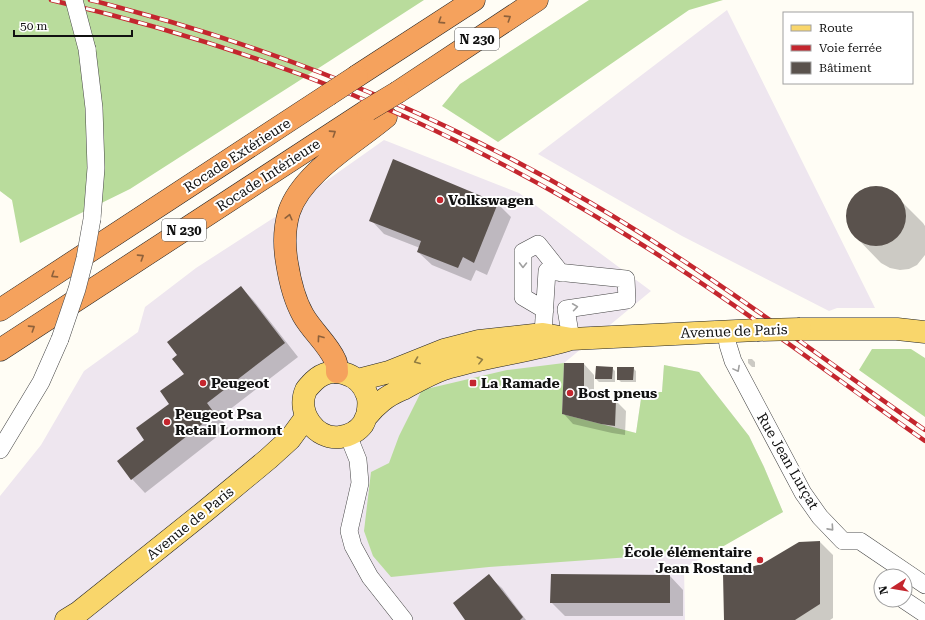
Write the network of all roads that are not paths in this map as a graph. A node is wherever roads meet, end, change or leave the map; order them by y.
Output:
1 (74, 0) edge
2 (474, 0) edge
3 (537, 0) edge
4 (377, 114) junction
5 (562, 273) junction
6 (3, 306) edge
7 (545, 310) junction
8 (925, 326) edge
9 (898, 329) junction
10 (726, 332) junction
11 (925, 332) edge
12 (543, 334) junction
13 (571, 339) junction
14 (0, 350) edge
15 (337, 372) junction
16 (358, 380) junction
17 (25, 410) junction
18 (367, 416) junction
19 (306, 417) junction
20 (324, 435) junction
21 (348, 435) junction
22 (0, 440) edge
23 (0, 450) edge
24 (925, 585) edge
25 (913, 606) edge
26 (925, 614) edge
27 (66, 620) edge
28 (86, 620) edge
29 (404, 620) edge

1 - 17 street, bridge
2 -> 6 highway, Rocade Extérieure / N 230, bridge
4 -> 3 highway, N 230
14 -> 4 highway, Rocade Intérieure / N 230
15 -> 4 highway
5 - 7 street
5 -> 7 street
13 -> 5 street
7 - 12 street
8 - 9 main road, Avenue de Paris
9 - 10 main road, Avenue de Paris, bridge
9 - 11 main road, Avenue de Paris
10 - 13 main road, Avenue de Paris
10 -> 24 street, Rue Jean Lurçat
12 - 13 main road
12 -> 16 main road
18 -> 13 main road
15 - 16 main road
15 - 19 main road
16 - 18 main road
17 - 22 street
17 - 23 street
18 - 21 main road
19 - 20 main road
19 - 27 main road, Avenue de Paris
20 - 21 main road
20 - 28 main road
21 - 29 street
25 - 26 street

